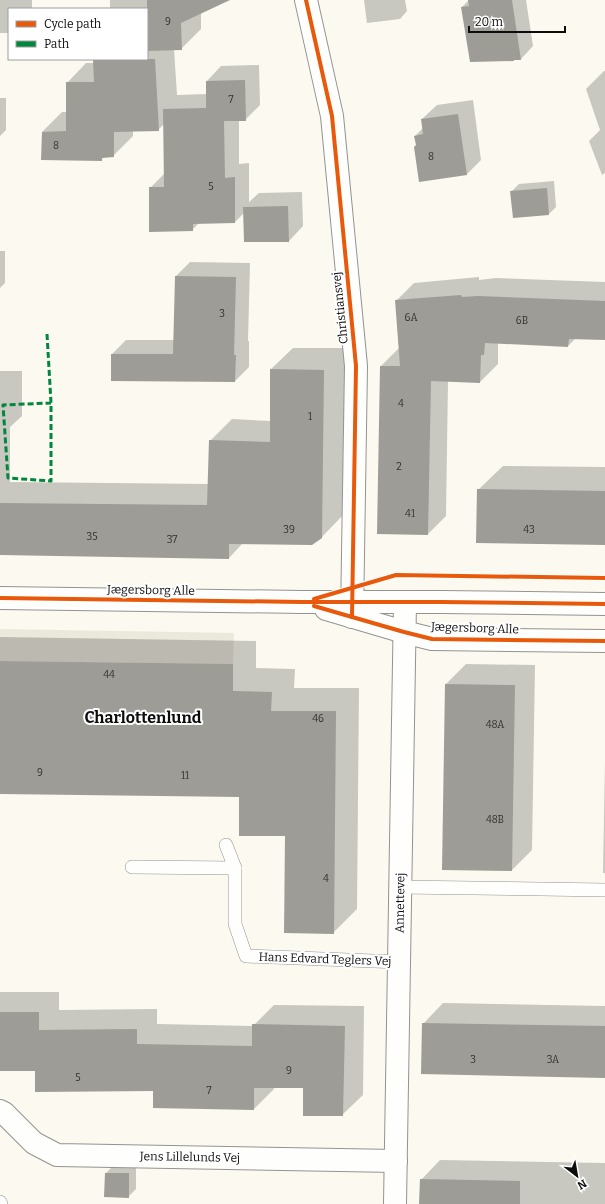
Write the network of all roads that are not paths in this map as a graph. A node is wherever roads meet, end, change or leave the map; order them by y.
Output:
1 (306, 0) edge
2 (0, 598) edge
3 (405, 602) junction
4 (605, 604) edge
5 (352, 610) junction
6 (404, 632) junction
7 (605, 641) edge
8 (226, 846) dead end
9 (132, 867) dead end
10 (235, 868) junction
11 (400, 887) junction
12 (605, 890) edge
13 (399, 962) junction
14 (0, 1111) edge
15 (396, 1161) junction
16 (395, 1204) edge

1 - 5 street, Christiansvej
2 - 5 street, Jægersborg Alle
3 - 4 street, Jægersborg Alle
3 - 5 street, Jægersborg Alle
3 - 6 street, Annettevej
5 - 6 street, Jægersborg Alle
6 - 7 street, Jægersborg Alle
6 - 11 street, Annettevej
8 - 10 lane, Hans Edvard Teglers Vej
9 - 10 lane
10 - 13 lane, Hans Edvard Teglers Vej
11 - 12 lane
11 - 13 street, Annettevej
13 - 15 street, Annettevej
14 - 15 street, Jens Lillelunds Vej
15 - 16 street, Annettevej

